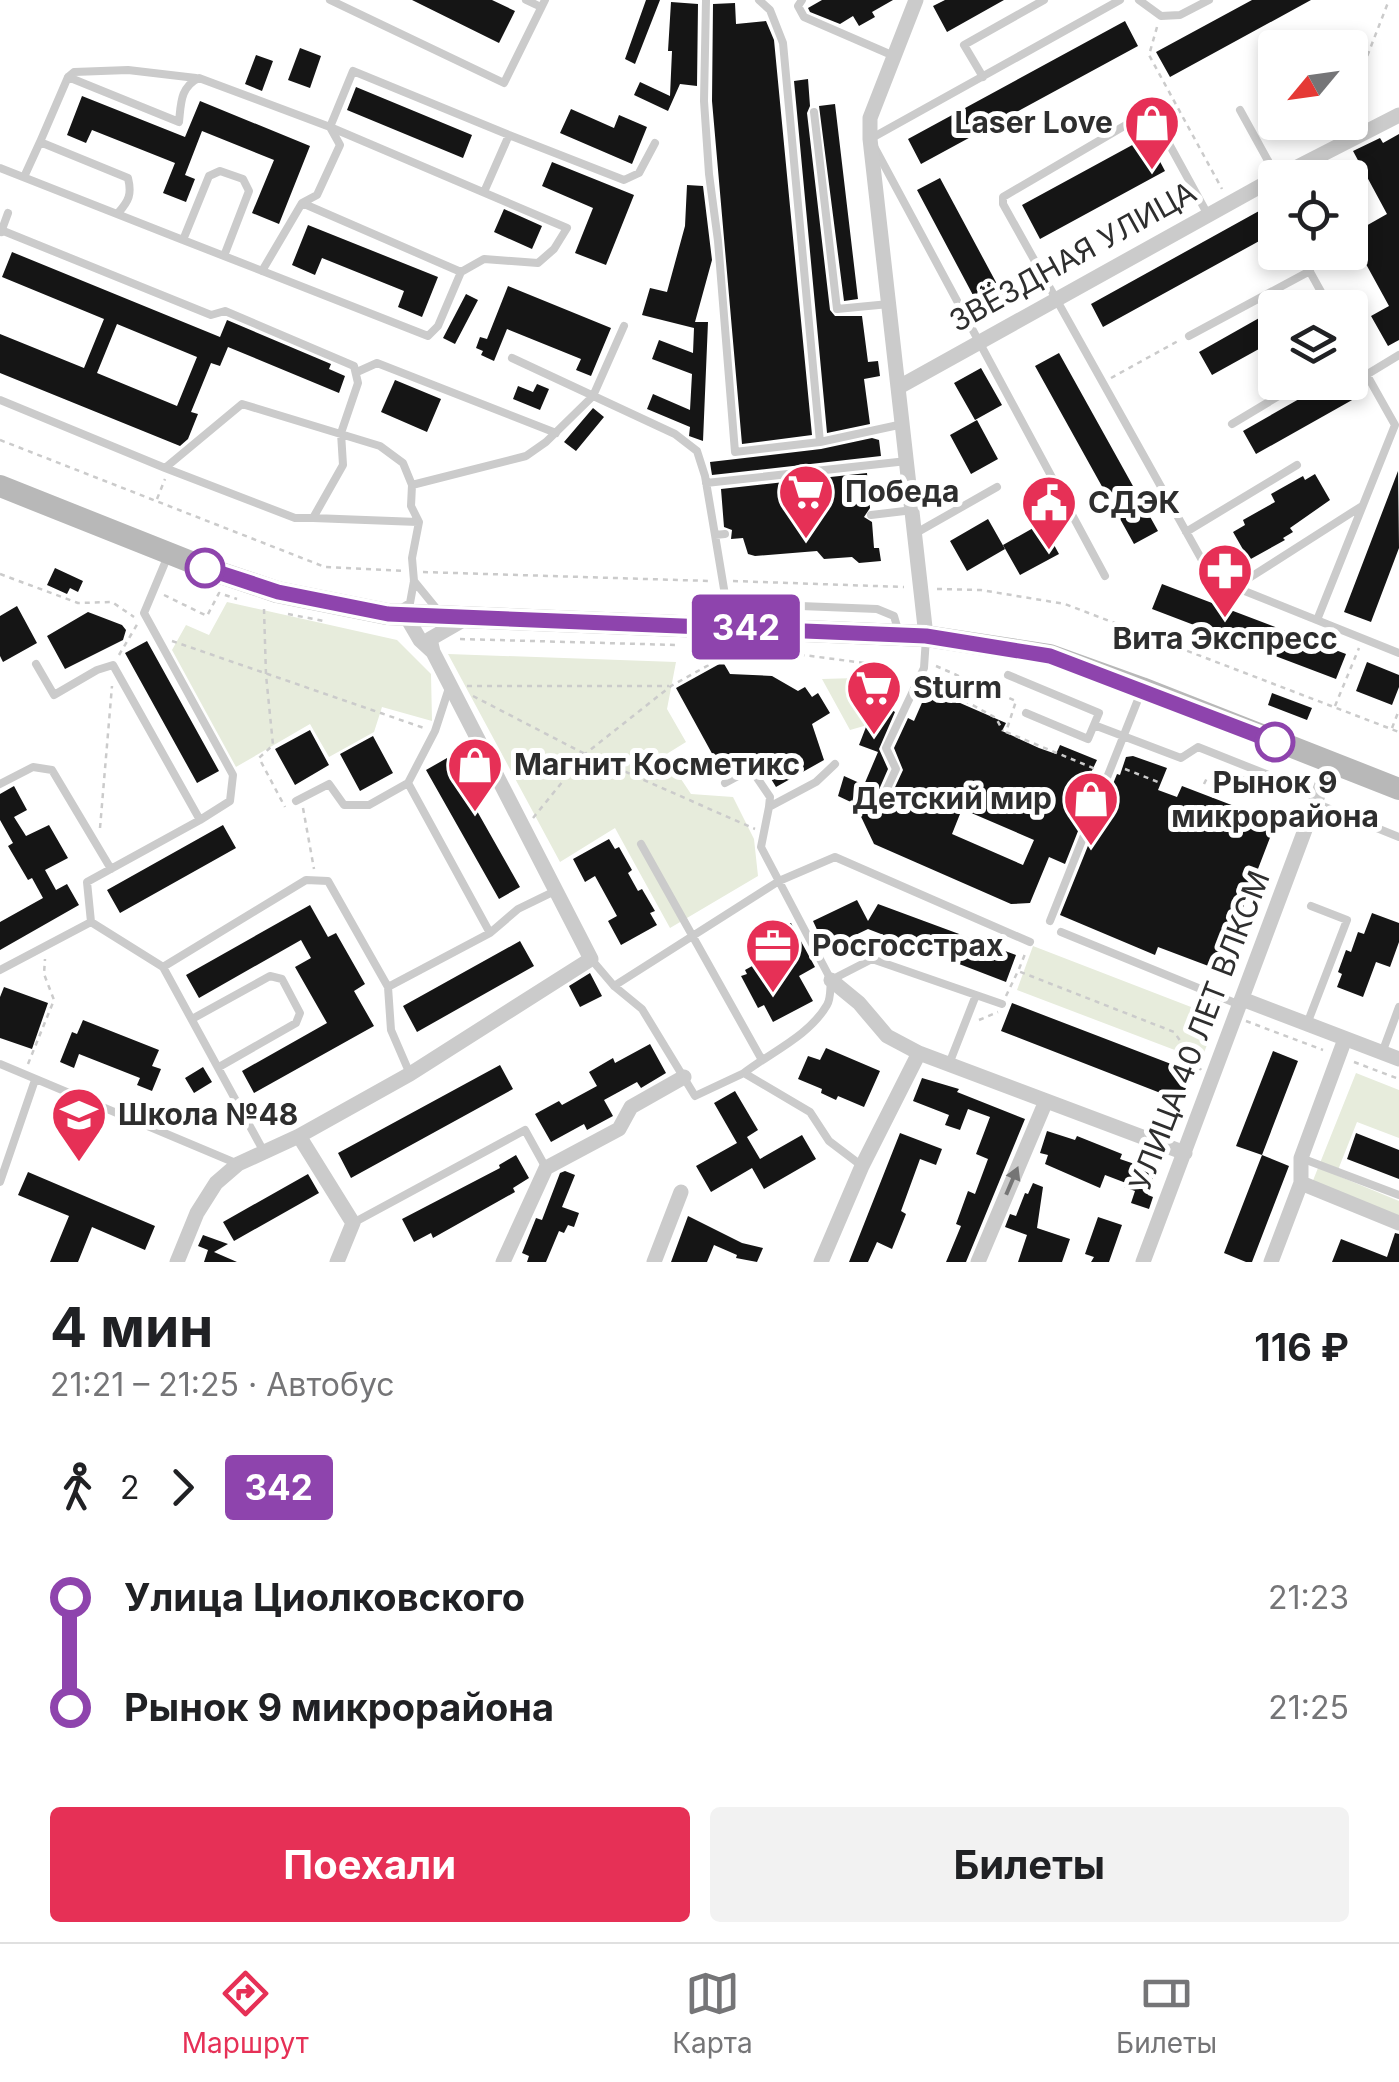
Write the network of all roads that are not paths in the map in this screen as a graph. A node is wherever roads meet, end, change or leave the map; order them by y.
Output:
1 (330, 0) edge
2 (526, 0) edge
3 (706, 0) edge
4 (758, 0) edge
5 (802, 0) edge
6 (916, 0) edge
7 (1044, 0) edge
8 (1120, 0) edge
9 (1140, 0) edge
10 (1209, 0) edge
11 (543, 4) edge
12 (894, 56) junction
13 (68, 77) junction
14 (983, 77) junction
15 (200, 78) junction
16 (1240, 110) dead end
17 (814, 112) dead end
18 (1399, 115) edge
19 (330, 127) junction
20 (509, 135) junction
21 (870, 140) junction
22 (40, 142) junction
23 (655, 143) dead end
24 (1264, 160) edge
25 (1312, 160) edge
26 (0, 168) edge
27 (24, 176) junction
28 (1258, 188) edge
29 (484, 192) junction
30 (302, 203) junction
31 (8, 212) dead end
32 (118, 213) junction
33 (1208, 215) junction
34 (1, 232) edge
35 (184, 240) junction
36 (224, 256) junction
37 (262, 271) junction
38 (1310, 271) joint
39 (460, 272) junction
40 (1320, 290) edge
41 (1055, 298) junction
42 (889, 304) junction
43 (624, 326) dead end
44 (1188, 336) road end
45 (978, 341) junction
46 (1399, 356) edge
47 (512, 358) dead end
48 (357, 372) junction
49 (1368, 374) edge
50 (1368, 378) edge
51 (899, 387) junction
52 (592, 396) junction
53 (0, 400) edge
54 (1272, 400) edge
55 (903, 424) junction
56 (1232, 424) dead end
57 (341, 433) junction
58 (556, 433) junction
59 (820, 442) junction
60 (907, 461) junction
61 (1297, 465) dead end
62 (167, 468) junction
63 (706, 484) junction
64 (412, 485) junction
65 (0, 486) edge
66 (997, 487) dead end
67 (1362, 506) junction
68 (913, 510) junction
69 (871, 515) dead end
70 (313, 518) junction
71 (419, 522) junction
72 (1186, 532) junction
73 (916, 533) junction
74 (170, 553) junction
75 (413, 576) junction
76 (1105, 576) dead end
77 (1235, 587) junction
78 (397, 615) junction
79 (462, 620) junction
80 (1317, 620) junction
81 (730, 631) junction
82 (926, 636) junction
83 (432, 646) junction
84 (1399, 653) edge
85 (36, 664) dead end
86 (1008, 675) dead end
87 (450, 686) junction
88 (1142, 688) junction
89 (1026, 713) dead end
90 (1094, 725) junction
91 (1124, 737) junction
92 (1330, 763) junction
93 (835, 764) dead end
94 (1234, 777) dead end
95 (408, 782) junction
96 (725, 783) dead end
97 (0, 784) edge
98 (1399, 789) edge
99 (296, 801) road end
100 (1315, 803) junction
101 (770, 807) junction
102 (878, 808) dead end
103 (200, 820) junction
104 (1399, 836) edge
105 (641, 844) dead end
106 (111, 869) junction
107 (779, 881) junction
108 (556, 891) junction
109 (1311, 906) dead end
110 (1050, 921) dead end
111 (91, 922) junction
112 (1061, 932) dead end
113 (490, 933) junction
114 (693, 935) junction
115 (1030, 942) dead end
116 (591, 959) junction
117 (162, 966) junction
118 (0, 970) edge
119 (831, 980) junction
120 (614, 986) junction
121 (388, 988) junction
122 (976, 994) junction
123 (1002, 1004) road end
124 (1239, 1007) junction
125 (1399, 1007) edge
126 (192, 1020) junction
127 (1307, 1024) junction
128 (1345, 1039) junction
129 (919, 1053) junction
130 (1382, 1053) junction
131 (1399, 1059) edge
132 (762, 1060) junction
133 (0, 1064) edge
134 (949, 1064) junction
135 (219, 1067) junction
136 (744, 1073) junction
137 (410, 1074) junction
138 (684, 1077) junction
139 (35, 1080) junction
140 (1046, 1101) junction
141 (299, 1136) junction
142 (264, 1152) junction
143 (1184, 1153) junction
144 (1301, 1158) junction
145 (238, 1164) junction
146 (862, 1166) junction
147 (546, 1168) junction
148 (0, 1182) edge
149 (1301, 1183) junction
150 (681, 1192) dead end
151 (1399, 1195) edge
152 (353, 1223) junction
153 (1399, 1223) edge
154 (177, 1262) edge
155 (337, 1262) edge
156 (503, 1262) edge
157 (654, 1262) edge
158 (821, 1262) edge
159 (978, 1262) edge
160 (1142, 1262) edge
161 (1271, 1262) edge

1 - 11 lane
2 - 11 lane
3 - 59 lane
4 - 59 lane
5 - 12 lane
6 - 12 street
7 - 14 lane
8 - 14 lane
9 - 10 lane
12 - 21 street
13 - 15 lane
13 - 15 lane
13 - 22 lane
14 - 21 lane
15 - 19 lane
16 - 24 lane
17 - 42 lane
18 - 25 street, ЗВЁЗДНАЯ УЛИЦА
19 - 20 lane
19 - 29 lane
19 - 30 lane
20 - 23 lane
20 - 29 lane
21 - 42 street
21 - 45 lane
22 - 27 lane
22 - 32 lane
26 - 27 lane
27 - 32 lane
28 - 33 street, ЗВЁЗДНАЯ УЛИЦА
29 - 39 lane
30 - 37 lane
30 - 39 lane
31 - 34 lane
32 - 35 lane
33 - 41 street, ЗВЁЗДНАЯ УЛИЦА
33 - 41 lane
34 - 48 lane
35 - 36 lane
35 - 36 lane
36 - 37 lane
37 - 39 lane
38 - 40 lane
38 - 44 lane
41 - 45 street, ЗВЁЗДНАЯ УЛИЦА
41 - 72 lane
42 - 51 street
43 - 52 lane
45 - 51 street, ЗВЁЗДНАЯ УЛИЦА
45 - 76 lane
46 - 49 lane
47 - 52 lane
48 - 57 lane
48 - 58 lane
50 - 67 lane
51 - 55 street
52 - 58 lane
52 - 63 lane
53 - 62 lane
54 - 56 lane
55 - 59 lane
55 - 60 street
57 - 62 lane
57 - 64 lane
57 - 70 lane
58 - 64 lane
60 - 63 lane
60 - 68 street
61 - 72 lane
62 - 70 lane
63 - 81 lane
64 - 71 lane
65 - 74 main road
66 - 73 lane
67 - 77 lane
67 - 80 lane
68 - 69 lane
68 - 73 street
70 - 71 lane
71 - 75 lane
72 - 77 lane
73 - 82 street
74 - 78 main road
74 - 103 lane
75 - 78 lane
75 - 79 lane
77 - 80 lane
78 - 79 main road
78 - 83 street
79 - 81 main road
79 - 83 street
80 - 84 lane
81 - 82 main road
82 - 88 main road
82 - 102 lane
83 - 87 street
85 - 103 lane
86 - 90 lane
87 - 95 lane
87 - 108 street
88 - 91 lane
88 - 92 main road
89 - 90 lane
90 - 91 lane
91 - 94 lane
91 - 110 lane
92 - 98 main road
92 - 100 street, УЛИЦА 40 ЛЕТ ВЛКСМ
93 - 101 lane
95 - 99 lane
95 - 113 lane
96 - 101 lane
97 - 106 lane
100 - 104 lane
100 - 124 street, УЛИЦА 40 ЛЕТ ВЛКСМ
101 - 107 lane
103 - 106 lane
105 - 114 lane
106 - 111 lane
107 - 114 lane
107 - 115 lane
107 - 119 lane
108 - 113 lane
108 - 116 street
109 - 127 lane
111 - 117 lane
111 - 118 lane
112 - 124 lane
113 - 121 lane
114 - 120 lane
114 - 132 lane
116 - 120 lane
116 - 137 street
117 - 121 lane
117 - 126 lane
119 - 122 lane
119 - 129 street
119 - 132 lane
120 - 138 lane
121 - 137 lane
122 - 123 lane
122 - 134 lane
124 - 127 street
124 - 143 street, УЛИЦА 40 ЛЕТ ВЛКСМ
125 - 130 lane
126 - 135 lane
126 - 135 lane
127 - 128 street
128 - 130 street
128 - 144 street
129 - 134 street
129 - 146 street
130 - 131 street
132 - 136 lane
133 - 139 lane
134 - 140 street
135 - 142 lane
136 - 138 lane
136 - 146 lane
137 - 141 street
138 - 147 street
139 - 145 lane
139 - 148 lane
140 - 143 street
159 -> 140 street
141 - 142 street
141 - 152 street
142 - 145 street
143 - 160 street, УЛИЦА 40 ЛЕТ ВЛКСМ
144 - 149 street
144 - 151 lane
145 - 154 street
146 - 158 street
147 - 152 lane
147 - 156 street
149 - 153 street
149 - 161 street
150 - 157 street
152 - 155 street

